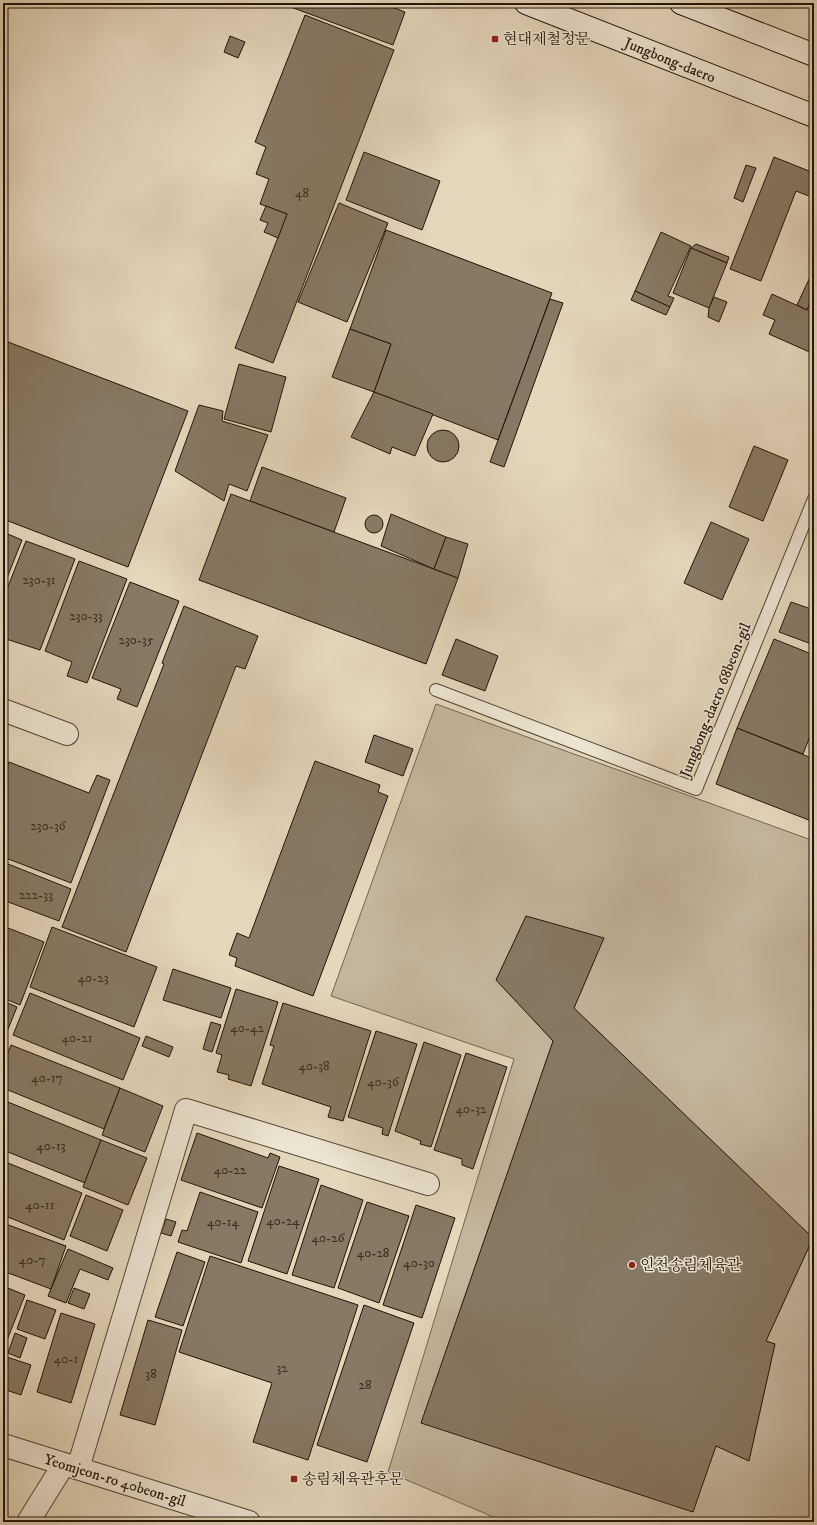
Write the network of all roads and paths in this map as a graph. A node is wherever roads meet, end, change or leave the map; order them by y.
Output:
1 (526, 3) edge
2 (680, 3) edge
3 (814, 55) edge
4 (814, 116) edge
5 (814, 498) edge
6 (436, 690) dead end
7 (3, 710) edge
8 (67, 734) dead end
9 (428, 1184) dead end
10 (3, 1445) edge
11 (71, 1466) junction
12 (28, 1522) edge
13 (249, 1522) edge

1 - 4 street, Jungbong-daero
2 - 3 street
5 - 6 lane, Jungbong-daero 68beon-gil
7 - 8 street
9 - 11 street
10 - 11 street, Yeomjeon-ro 40beon-gil
11 - 12 street
11 - 13 street, Yeomjeon-ro 40beon-gil

